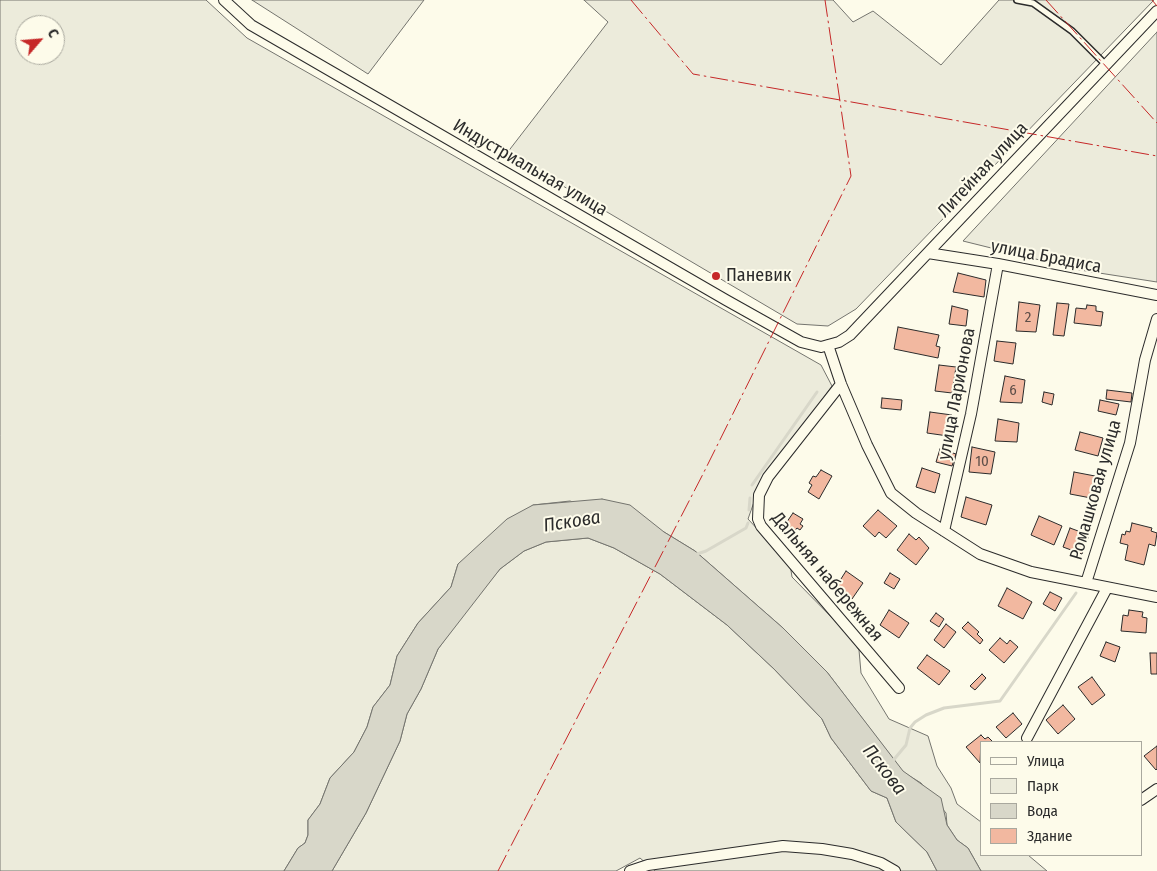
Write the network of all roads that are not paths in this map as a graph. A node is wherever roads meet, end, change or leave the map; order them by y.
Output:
1 (224, 0) edge
2 (1017, 0) edge
3 (1033, 1) edge
4 (1157, 11) edge
5 (1106, 64) junction
6 (928, 253) junction
7 (998, 264) junction
8 (1157, 296) edge
9 (1157, 318) edge
10 (828, 345) junction
11 (841, 384) junction
12 (944, 531) junction
13 (1086, 583) junction
14 (1107, 588) junction
15 (1157, 597) edge
16 (899, 688) dead end
17 (1027, 738) dead end
18 (1157, 789) edge
19 (1142, 799) edge
20 (630, 871) edge
21 (895, 871) edge

1 - 10 street, Индустриальная улица
2 - 3 lane
3 - 5 lane
4 - 5 street, Литейная улица
5 - 6 street, Литейная улица
6 - 7 street, улица Брадиса
6 - 10 street, Литейная улица
7 - 8 street, улица Брадиса
7 - 12 street, улица Ларионова
9 - 13 street, Ромашковая улица
10 - 11 street
11 - 12 street
11 - 16 street, Дальняя набережная
12 - 13 street
13 - 14 street
14 - 15 street
14 - 17 street
18 - 19 street
20 - 21 street

